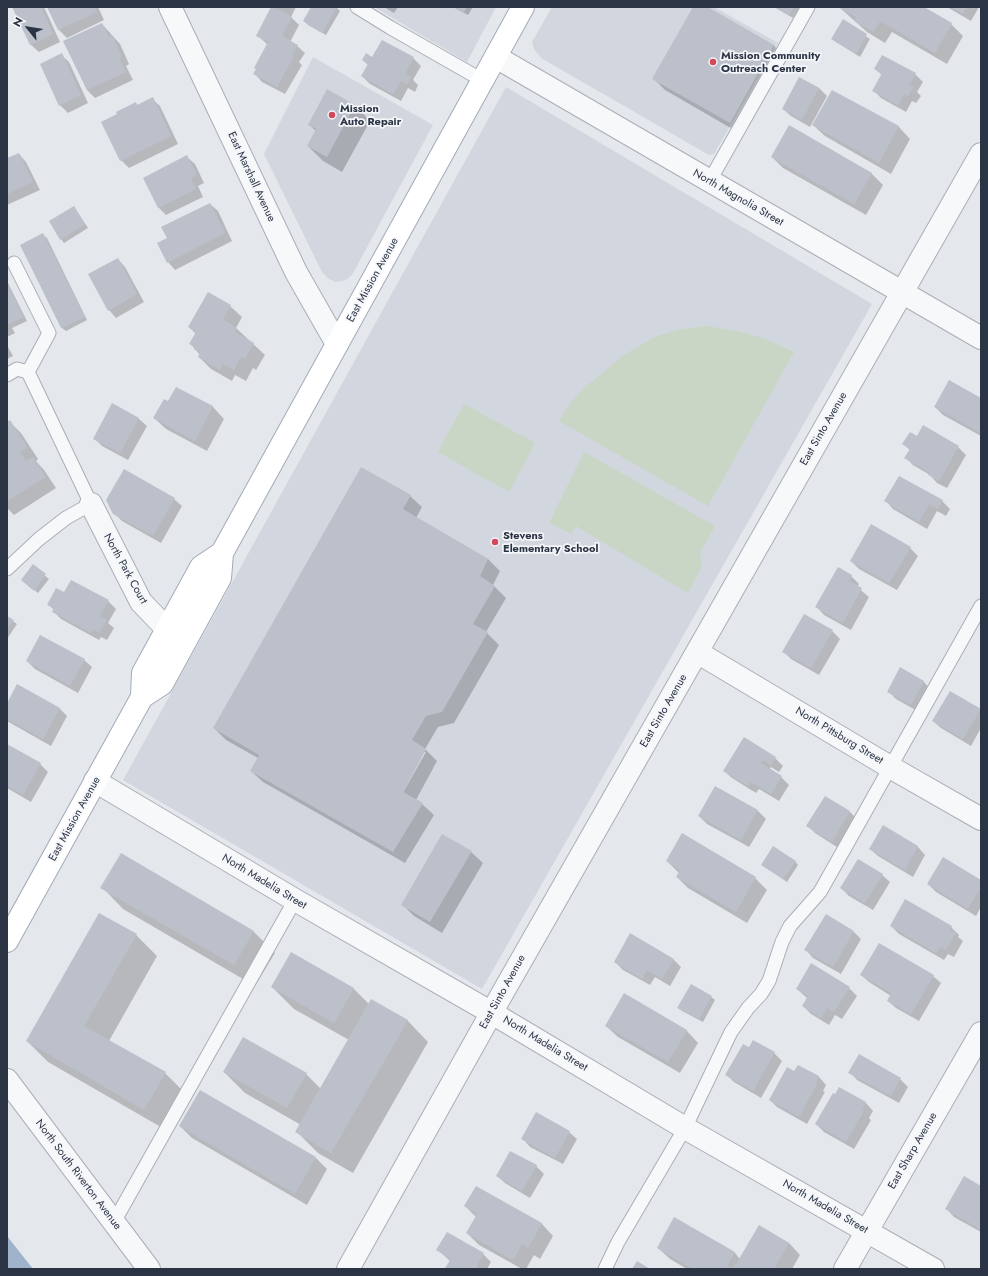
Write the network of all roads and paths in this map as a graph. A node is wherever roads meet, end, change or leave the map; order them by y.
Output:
1 (170, 7) edge
2 (357, 7) edge
3 (523, 7) edge
4 (808, 7) edge
5 (496, 57) junction
6 (482, 80) junction
7 (981, 154) edge
8 (709, 182) junction
9 (14, 264) dead end
10 (902, 292) junction
11 (981, 338) edge
12 (337, 344) junction
13 (28, 372) junction
14 (7, 375) edge
15 (91, 504) junction
16 (222, 553) junction
17 (7, 569) edge
18 (981, 606) edge
19 (167, 629) junction
20 (697, 652) junction
21 (142, 697) junction
22 (890, 768) junction
23 (95, 781) junction
24 (981, 819) edge
25 (295, 900) junction
26 (7, 940) edge
27 (492, 1013) junction
28 (981, 1033) edge
29 (7, 1080) edge
30 (685, 1128) junction
31 (114, 1222) junction
32 (867, 1231) junction
33 (149, 1269) edge
34 (348, 1269) edge
35 (605, 1269) edge
36 (845, 1269) edge
37 (933, 1269) edge

1 - 12 street, East Marshall Avenue
2 - 6 lane
3 - 5 main road, East Mission Avenue
4 - 8 lane
5 - 6 main road, East Mission Avenue
5 - 8 street, North Magnolia Street
6 - 12 main road, East Mission Avenue
7 - 10 street, East Sinto Avenue
8 - 10 street, North Magnolia Street
9 - 13 lane
10 - 11 street, North Magnolia Street
10 - 20 street, East Sinto Avenue
12 - 16 main road, East Mission Avenue
13 - 14 lane
13 - 15 lane
15 - 17 lane
15 - 19 street, North Park Court
16 - 19 main road, East Mission Avenue
16 - 21 main road, East Mission Avenue
18 - 22 lane
19 - 21 main road, East Mission Avenue
20 - 22 street, North Pittsburg Street
20 - 27 street, East Sinto Avenue
21 - 23 main road, East Mission Avenue
22 - 24 street, North Pittsburg Street
22 - 30 lane
23 - 25 street, North Madelia Street
23 - 26 main road, East Mission Avenue
25 - 27 street, North Madelia Street
25 - 31 lane
27 - 30 street, North Madelia Street
27 - 34 street, East Sinto Avenue
28 - 32 street, East Sharp Avenue
29 - 31 street, North South Riverton Avenue
30 - 32 street, North Madelia Street
30 - 35 lane
31 - 33 street, North South Riverton Avenue
32 - 36 street, East Sharp Avenue
32 - 37 street, North Madelia Street

